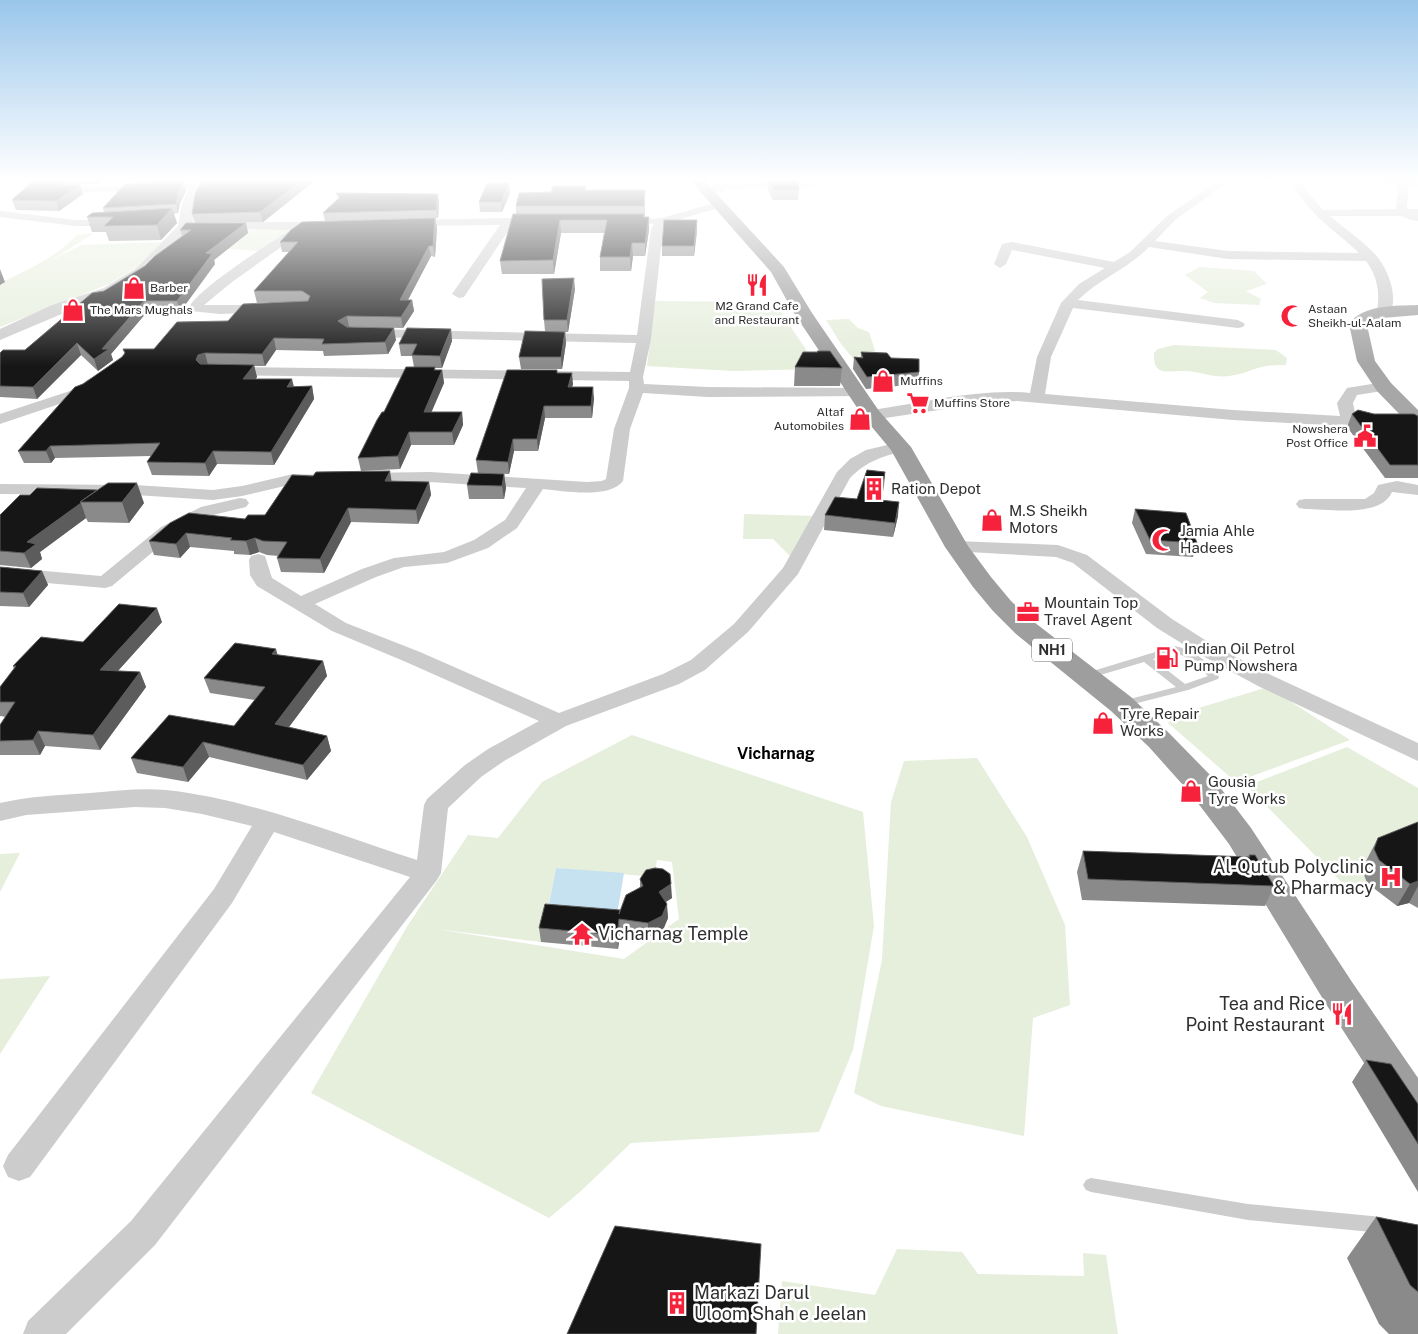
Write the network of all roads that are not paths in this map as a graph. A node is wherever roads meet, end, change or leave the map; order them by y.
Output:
1 (172, 241) edge
2 (283, 241) edge
3 (496, 241) edge
4 (656, 241) edge
5 (754, 241) edge
6 (1354, 241) edge
7 (1146, 243) joint
8 (1371, 257) junction
9 (1000, 264) dead end
10 (1118, 267) junction
11 (459, 294) dead end
12 (1068, 303) junction
13 (276, 309) edge
14 (1418, 310) edge
15 (1384, 312) junction
16 (1418, 318) edge
17 (1238, 324) dead end
18 (349, 333) edge
19 (0, 335) edge
20 (644, 339) junction
21 (1382, 350) dead end
22 (208, 371) edge
23 (107, 373) edge
24 (636, 382) junction
25 (1392, 383) junction
26 (857, 392) junction
27 (1037, 397) junction
28 (1418, 398) edge
29 (872, 415) junction
30 (0, 419) edge
31 (1418, 422) edge
32 (900, 447) junction
33 (293, 479) junction
34 (538, 484) junction
35 (0, 489) edge
36 (1418, 490) edge
37 (1305, 504) dead end
38 (958, 547) junction
39 (258, 560) dead end
40 (0, 573) edge
41 (300, 604) junction
42 (1145, 658) junction
43 (1088, 676) junction
44 (1184, 688) junction
45 (1121, 704) junction
46 (558, 721) junction
47 (1418, 753) edge
48 (0, 812) edge
49 (268, 821) junction
50 (428, 873) junction
51 (1418, 1112) edge
52 (19, 1166) dead end
53 (1091, 1185) dead end
54 (1399, 1227) edge
55 (41, 1334) edge

1 - 19 street
2 - 13 street
3 - 11 street
4 - 20 street
5 - 26 highway, NH1
6 - 8 street
7 - 8 street
7 - 10 street
8 - 15 street
9 - 10 street
10 - 12 street
12 - 17 street
12 - 27 street
14 - 15 main road
15 - 25 main road
16 - 21 main road
18 - 20 street
20 - 24 street
22 - 24 street
23 - 30 street
24 - 26 street
24 - 34 street
25 - 27 street
25 - 28 main road
25 - 31 main road
26 - 29 highway, NH1
27 - 29 street
29 - 32 highway, NH1
32 - 38 highway, NH1
32 - 46 street
33 - 34 street
33 - 35 street
33 - 40 street
34 - 41 street
36 - 37 street
38 - 43 highway, NH1
38 - 47 street
39 - 41 street
41 - 46 street
42 - 43 lane
42 - 44 lane
42 - 44 lane
43 - 45 highway, NH1
44 - 45 lane
45 - 51 highway, NH1
46 - 50 street
48 - 49 street
49 - 50 street
49 - 52 street
50 - 55 street
53 - 54 lane

